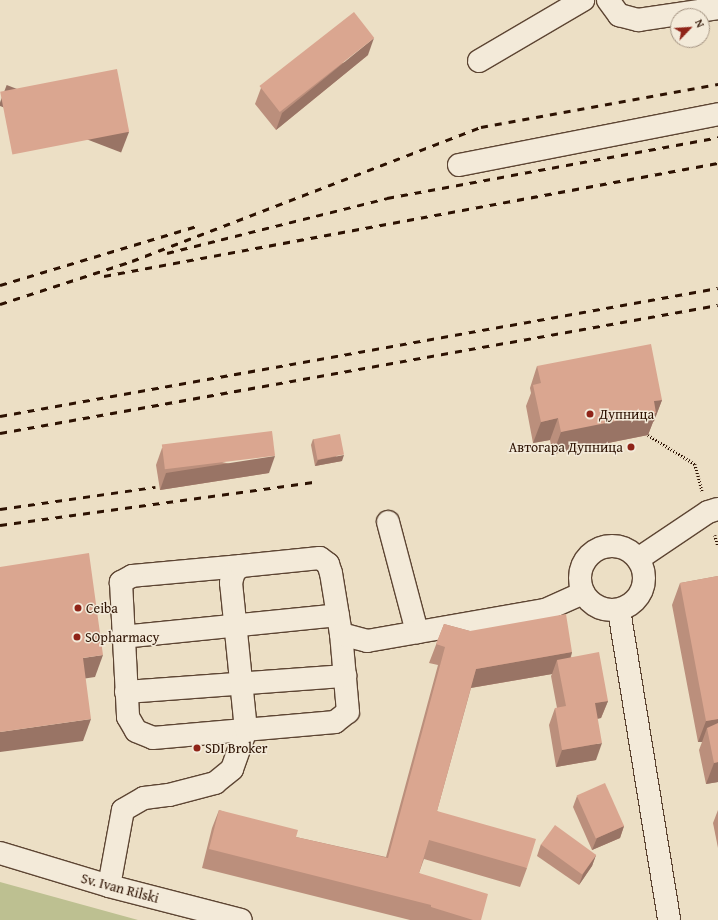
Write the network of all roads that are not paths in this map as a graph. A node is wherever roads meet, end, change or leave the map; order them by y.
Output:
1 (582, 0) edge
2 (608, 0) edge
3 (718, 8) edge
4 (479, 61) dead end
5 (718, 114) edge
6 (458, 165) dead end
7 (713, 511) edge
8 (388, 522) dead end
9 (638, 559) junction
10 (240, 566) junction
11 (583, 593) junction
12 (619, 610) junction
13 (236, 624) junction
14 (340, 625) junction
15 (416, 632) junction
16 (122, 637) junction
17 (345, 676) junction
18 (242, 683) junction
19 (126, 692) junction
20 (246, 730) junction
21 (0, 854) edge
22 (109, 886) junction
23 (241, 920) edge
24 (669, 920) edge

1 - 4 street
2 - 3 street
5 - 6 street
7 - 9 street
8 - 15 street
9 - 11 street
9 - 12 street
10 - 13 street
10 - 14 street
10 - 16 street
11 - 12 street
11 - 15 street
12 - 24 street
13 - 14 street
13 - 16 street
13 - 18 street
14 - 15 street
14 - 17 street
16 - 19 street
17 - 18 street
17 - 20 street
18 - 19 street
18 - 20 street
19 - 20 street
20 - 22 street
21 - 22 street, Sv. Ivan Rilski
22 - 23 street, Sv. Ivan Rilski

